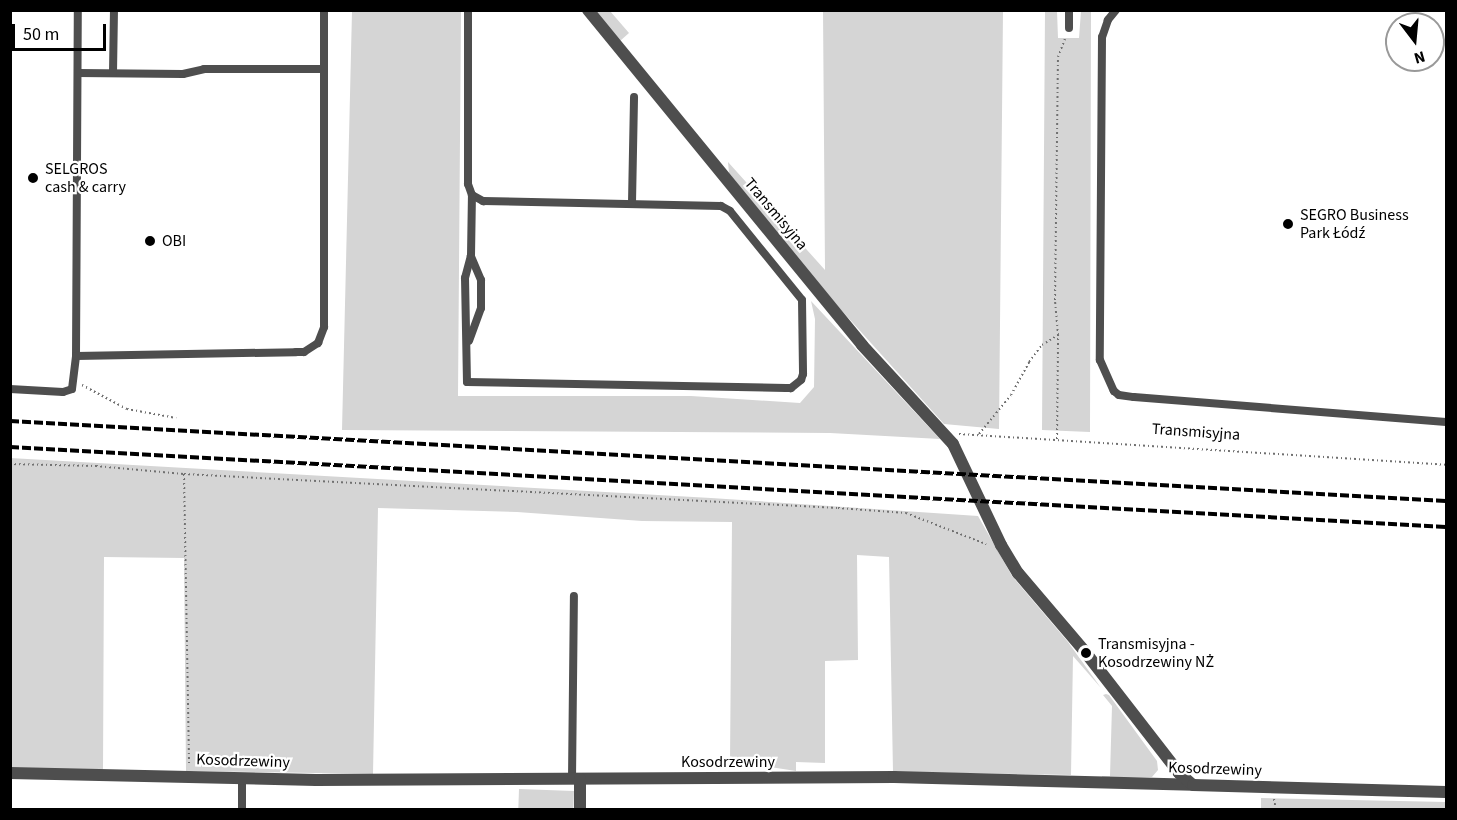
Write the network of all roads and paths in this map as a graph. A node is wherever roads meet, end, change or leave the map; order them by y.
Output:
1 (78, 10) edge
2 (114, 10) edge
3 (324, 10) edge
4 (468, 10) edge
5 (474, 10) edge
6 (588, 10) edge
7 (1069, 10) edge
8 (1116, 10) edge
9 (470, 20) junction
10 (1069, 28) joint
11 (324, 69) junction
12 (78, 73) junction
13 (113, 73) junction
14 (634, 97) dead end
15 (472, 195) junction
16 (632, 203) junction
17 (471, 256) junction
18 (1058, 335) junction
19 (468, 343) junction
20 (76, 356) junction
21 (75, 381) junction
22 (10, 389) edge
23 (176, 418) dead end
24 (1446, 422) edge
25 (944, 434) junction
26 (979, 434) junction
27 (1056, 439) junction
28 (10, 464) edge
29 (1446, 465) edge
30 (184, 474) junction
31 (1001, 545) junction
32 (574, 596) dead end
33 (10, 773) edge
34 (189, 776) junction
35 (242, 777) junction
36 (576, 779) junction
37 (1193, 785) junction
38 (1446, 792) edge
39 (242, 810) edge
40 (580, 810) edge

1 - 12 lane
2 - 13 lane
3 - 11 lane
4 - 9 lane
5 - 9 lane
6 - 25 street, Transmisyjna
7 - 10 lane
8 - 24 lane
9 - 15 lane
10 - 18 path
11 - 13 lane
11 - 20 lane
12 - 13 lane
12 - 20 lane
14 - 16 lane
15 - 16 lane
15 - 17 lane
16 - 19 lane
17 - 19 lane
17 - 19 lane
18 - 26 path
18 - 27 path
20 - 21 lane
21 - 22 lane
21 - 23 path
25 - 26 path, Transmisyjna
25 - 31 street, Transmisyjna
26 - 27 path, Transmisyjna
27 - 29 path, Transmisyjna
28 - 30 path
30 - 31 path
30 - 34 path
31 - 37 street, Transmisyjna
32 - 36 lane
33 - 34 street, Kosodrzewiny
34 - 35 street, Kosodrzewiny
35 - 36 street, Kosodrzewiny
35 - 39 lane
36 - 37 street, Kosodrzewiny
36 - 40 street
37 - 38 street, Kosodrzewiny

